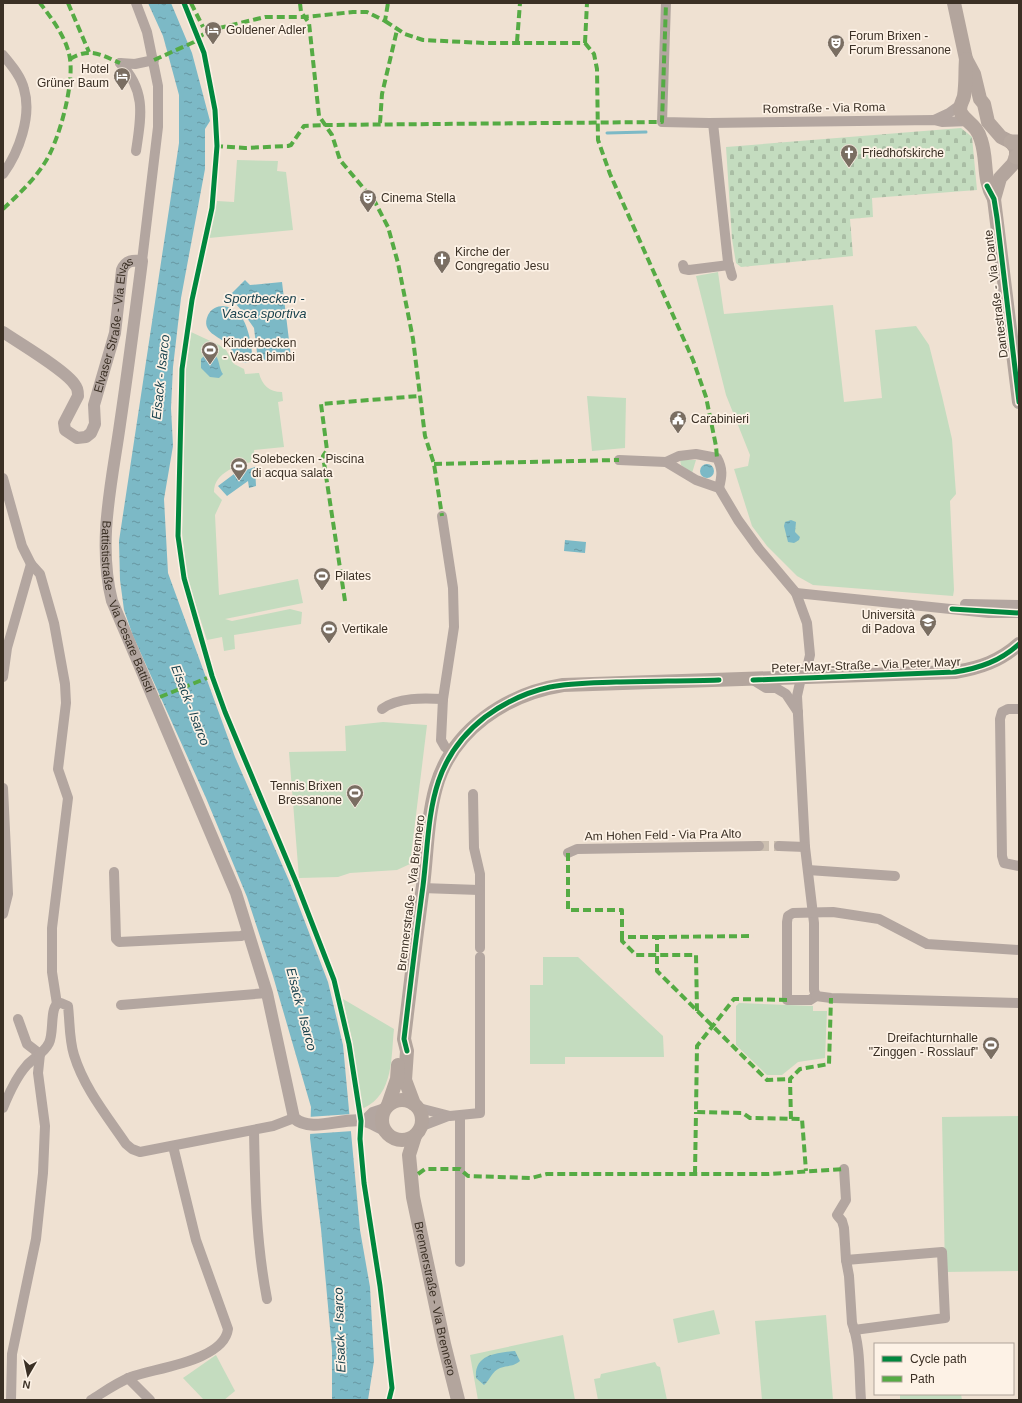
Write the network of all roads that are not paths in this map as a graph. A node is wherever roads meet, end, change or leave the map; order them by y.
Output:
1 (136, 3) edge
2 (666, 3) edge
3 (954, 3) edge
4 (3, 54) edge
5 (966, 59) junction
6 (154, 60) junction
7 (980, 99) junction
8 (962, 101) junction
9 (934, 120) junction
10 (970, 121) junction
11 (713, 123) junction
12 (1011, 140) edge
13 (136, 151) dead end
14 (1018, 156) edge
15 (984, 158) junction
16 (1007, 169) junction
17 (3, 174) edge
18 (994, 199) junction
19 (142, 261) junction
20 (729, 265) junction
21 (683, 266) dead end
22 (732, 276) dead end
23 (3, 332) edge
24 (1017, 359) edge
25 (1019, 402) edge
26 (619, 460) dead end
27 (666, 462) junction
28 (3, 478) edge
29 (719, 488) junction
30 (442, 516) dead end
31 (31, 564) junction
32 (796, 593) junction
33 (1019, 605) edge
34 (952, 609) junction
35 (1019, 613) edge
36 (1019, 644) edge
37 (3, 677) edge
38 (801, 678) junction
39 (753, 680) junction
40 (443, 699) junction
41 (382, 709) dead end
42 (1019, 709) edge
43 (798, 712) junction
44 (451, 752) junction
45 (3, 788) edge
46 (473, 794) dead end
47 (759, 846) tunnel mouth
48 (779, 846) tunnel mouth
49 (804, 847) junction
50 (568, 853) dead end
51 (1019, 866) edge
52 (808, 870) junction
53 (114, 872) dead end
54 (895, 876) dead end
55 (422, 888) junction
56 (480, 890) junction
57 (813, 913) junction
58 (3, 914) edge
59 (249, 933) junction
60 (1019, 950) edge
61 (266, 993) junction
62 (816, 996) junction
63 (1019, 1003) edge
64 (57, 1004) junction
65 (121, 1005) dead end
66 (18, 1019) dead end
67 (404, 1039) junction
68 (40, 1054) junction
69 (416, 1106) junction
70 (387, 1107) junction
71 (3, 1108) edge
72 (455, 1116) junction
73 (294, 1118) junction
74 (360, 1121) junction
75 (254, 1130) junction
76 (418, 1131) junction
77 (388, 1134) junction
78 (173, 1146) junction
79 (844, 1169) dead end
80 (413, 1197) junction
81 (846, 1260) junction
82 (460, 1262) dead end
83 (267, 1299) dead end
84 (854, 1330) junction
85 (128, 1378) junction
86 (11, 1400) edge
87 (91, 1400) edge
88 (150, 1400) edge
89 (458, 1400) edge
90 (861, 1400) edge

1 - 6 street, Elvaser Straße - Via Elvas
2 - 11 street, Romstraße - Via Roma
3 - 5 main road, Dantestraße - Via Dante
4 - 17 street
5 - 7 main road, Dantestraße - Via Dante
5 - 8 main road, Dantestraße - Via Dante
6 - 13 street
6 - 19 street, Elvaser Straße - Via Elvas
7 - 8 main road
7 - 12 main road, Dantestraße - Via Dante
8 - 9 street, Romstraße - Via Roma
8 - 10 main road, Dantestraße - Via Dante
9 - 10 street, Romstraße - Via Roma
9 - 11 street, Romstraße - Via Roma
10 - 15 main road, Dantestraße - Via Dante
11 - 20 street
12 - 14 main road, Dantestraße - Via Dante
12 - 15 main road
14 - 16 main road, Dantestraße - Via Dante
15 - 16 main road
15 - 18 main road, Dantestraße - Via Dante
16 - 18 main road, Dantestraße - Via Dante
18 - 24 main road, Dantestraße - Via Dante
19 - 23 street, Elvaser Straße - Via Elvas
19 - 59 street, Battististraße - Via Cesare Battisti
20 - 21 street
20 - 22 street
24 - 25 main road, Dantestraße - Via Dante
26 - 27 street
27 - 29 street
27 - 29 street
28 - 31 street
29 - 32 street
30 - 40 street
31 - 37 street
31 - 64 street
32 - 34 street
32 - 38 street
33 - 34 street
34 - 35 street
36 - 38 main road, Peter-Mayr-Straße - Via Peter Mayr
38 - 39 main road, Peter-Mayr-Straße - Via Peter Mayr
38 - 43 street
39 - 43 street
39 - 44 main road, Peter-Mayr-Straße - Via Peter Mayr
40 - 41 street
40 - 44 street
42 - 51 street
43 - 49 street
44 - 55 main road, Brennerstraße - Via Brennero
45 - 58 street
46 - 56 street
47 - 50 street, Am Hohen Feld - Via Pra Alto
48 - 49 street
49 - 52 street
52 - 54 street
52 - 57 street
53 - 59 street
55 - 56 street, Brennerstraße - Via Brennero
55 - 67 main road, Brennerstraße - Via Brennero
56 - 72 street
57 - 60 street
57 - 62 street
57 - 62 street
59 - 61 street, Battististraße - Via Cesare Battisti
61 - 65 street
61 - 73 street, Battististraße - Via Cesare Battisti
62 - 63 street
64 - 68 street
64 - 78 street
66 - 68 street
67 - 69 main road, Brennerstraße - Via Brennero
67 - 70 main road, Brennerstraße - Via Brennero
68 - 71 street
68 - 86 street
69 - 70 main road
69 - 72 street
69 - 76 main road, Brennerstraße - Via Brennero
70 - 74 street
70 - 77 main road, Brennerstraße - Via Brennero
72 - 76 street
72 - 82 street
73 - 74 street
73 - 75 street
74 - 77 street
75 - 78 street
75 - 83 street
76 - 77 main road
76 - 80 main road, Brennerstraße - Via Brennero
77 - 80 main road, Brennerstraße - Via Brennero
78 - 85 street
79 - 81 street
80 - 89 main road, Brennerstraße - Via Brennero
81 - 84 street
81 - 84 street
84 - 90 street
85 - 87 street
85 - 88 street

